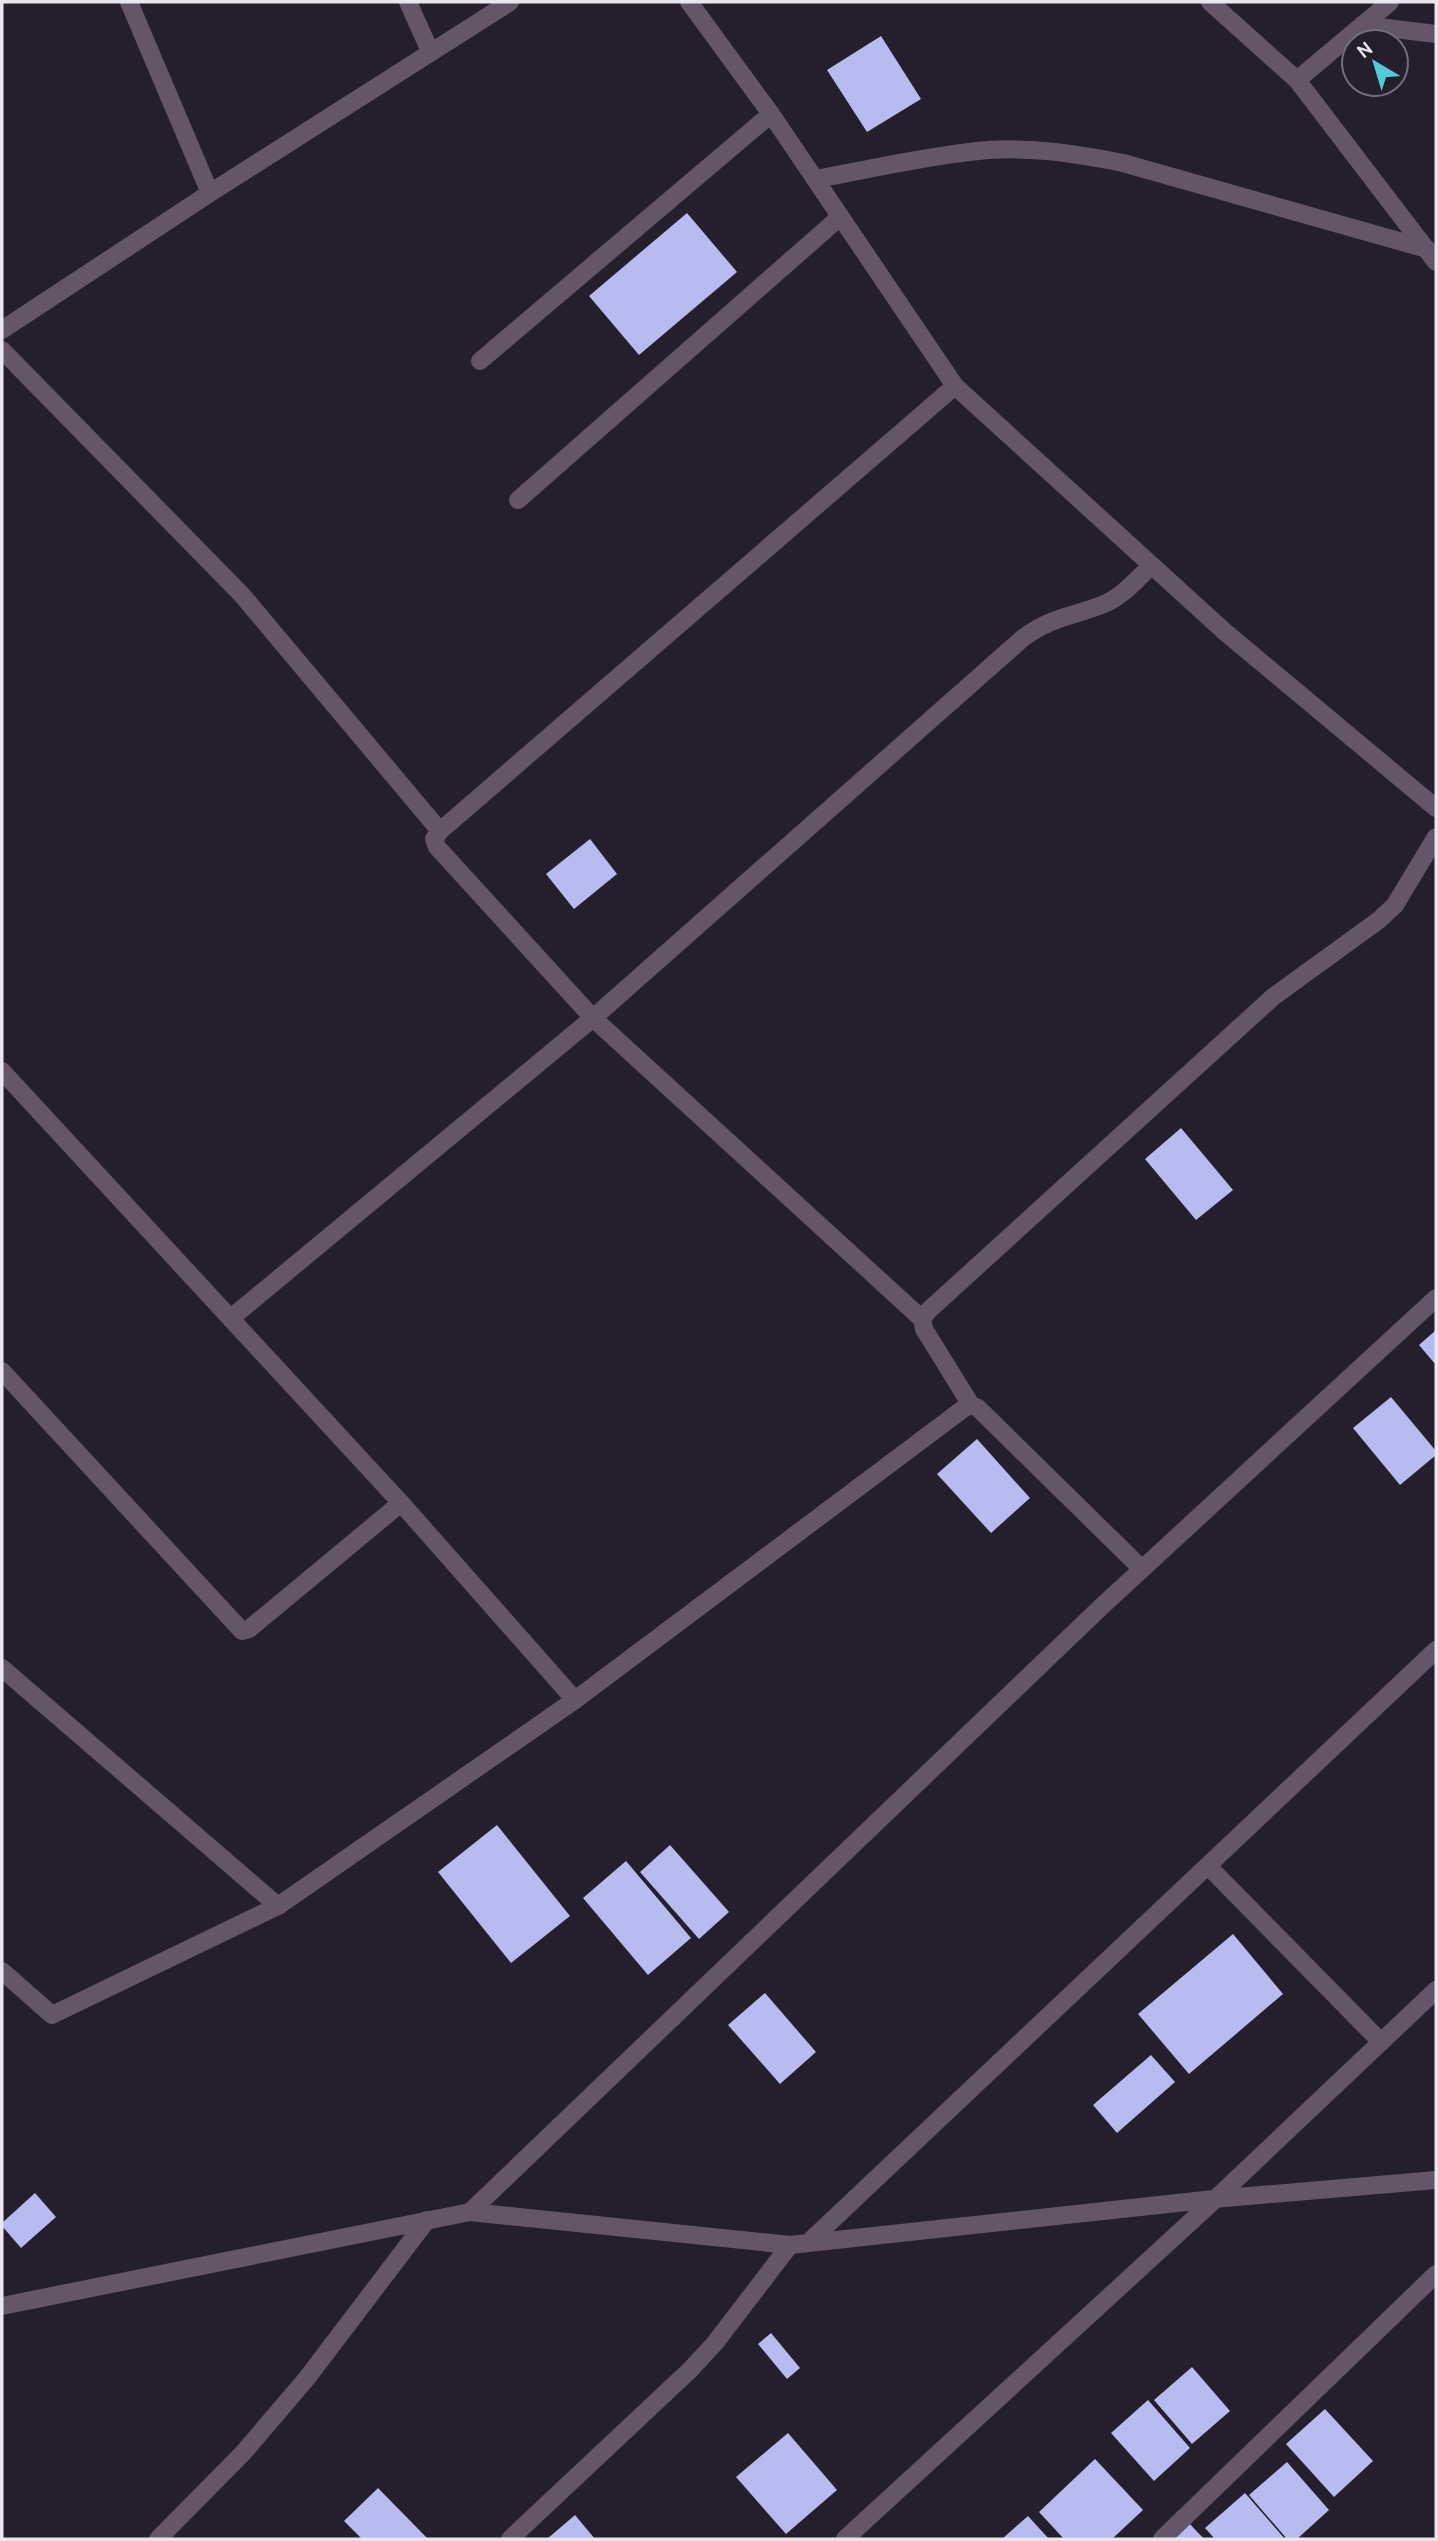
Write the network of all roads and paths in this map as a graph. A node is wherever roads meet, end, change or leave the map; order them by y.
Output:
1 (130, 2) edge
2 (408, 2) edge
3 (510, 2) edge
4 (689, 2) edge
5 (1210, 2) edge
6 (1390, 2) edge
7 (1362, 25) junction
8 (1436, 34) edge
9 (430, 51) junction
10 (1297, 80) junction
11 (771, 114) junction
12 (815, 179) junction
13 (210, 193) junction
14 (840, 217) junction
15 (1432, 255) edge
16 (2, 330) edge
17 (2, 350) edge
18 (480, 360) dead end
19 (955, 386) junction
20 (518, 500) dead end
21 (1151, 566) junction
22 (1436, 808) edge
23 (440, 831) junction
24 (1436, 837) edge
25 (593, 1018) junction
26 (2, 1071) edge
27 (1436, 1298) edge
28 (231, 1318) junction
29 (922, 1320) junction
30 (2, 1371) edge
31 (971, 1405) junction
32 (401, 1503) junction
33 (1142, 1569) junction
34 (1436, 1650) edge
35 (2, 1668) edge
36 (575, 1700) junction
37 (1208, 1866) junction
38 (278, 1906) junction
39 (2, 1971) edge
40 (1436, 1990) edge
41 (1381, 2042) junction
42 (1436, 2180) edge
43 (1214, 2199) junction
44 (470, 2212) junction
45 (427, 2220) junction
46 (810, 2241) junction
47 (790, 2245) junction
48 (1436, 2274) edge
49 (2, 2306) edge
50 (158, 2539) edge
51 (510, 2539) edge
52 (845, 2539) edge
53 (1162, 2539) edge

1 - 13 street
2 - 9 street
3 - 9 street
4 - 11 street
5 - 10 street
6 - 7 street
7 - 8 street
7 - 10 street
9 - 13 street
10 - 15 street
11 - 12 street
11 - 18 street
12 - 14 street
12 - 15 street
13 - 16 street
14 - 19 street
14 - 20 street
17 - 23 street
19 - 21 street
19 - 23 street
21 - 22 street
21 - 25 street
23 - 25 street
24 - 29 street
25 - 28 street
25 - 29 street
26 - 28 street
27 - 33 street
28 - 32 street
29 - 31 street
30 - 32 street
31 - 33 street
31 - 36 street
32 - 36 street
33 - 44 street
34 - 37 street
35 - 38 street
36 - 38 street
37 - 41 street
37 - 46 street
38 - 39 street
40 - 41 street
41 - 43 street
42 - 43 street
43 - 46 street
43 - 52 street
44 - 45 street
44 - 47 street
45 - 49 street
45 - 50 street
46 - 47 street
47 - 51 street
48 - 53 street

